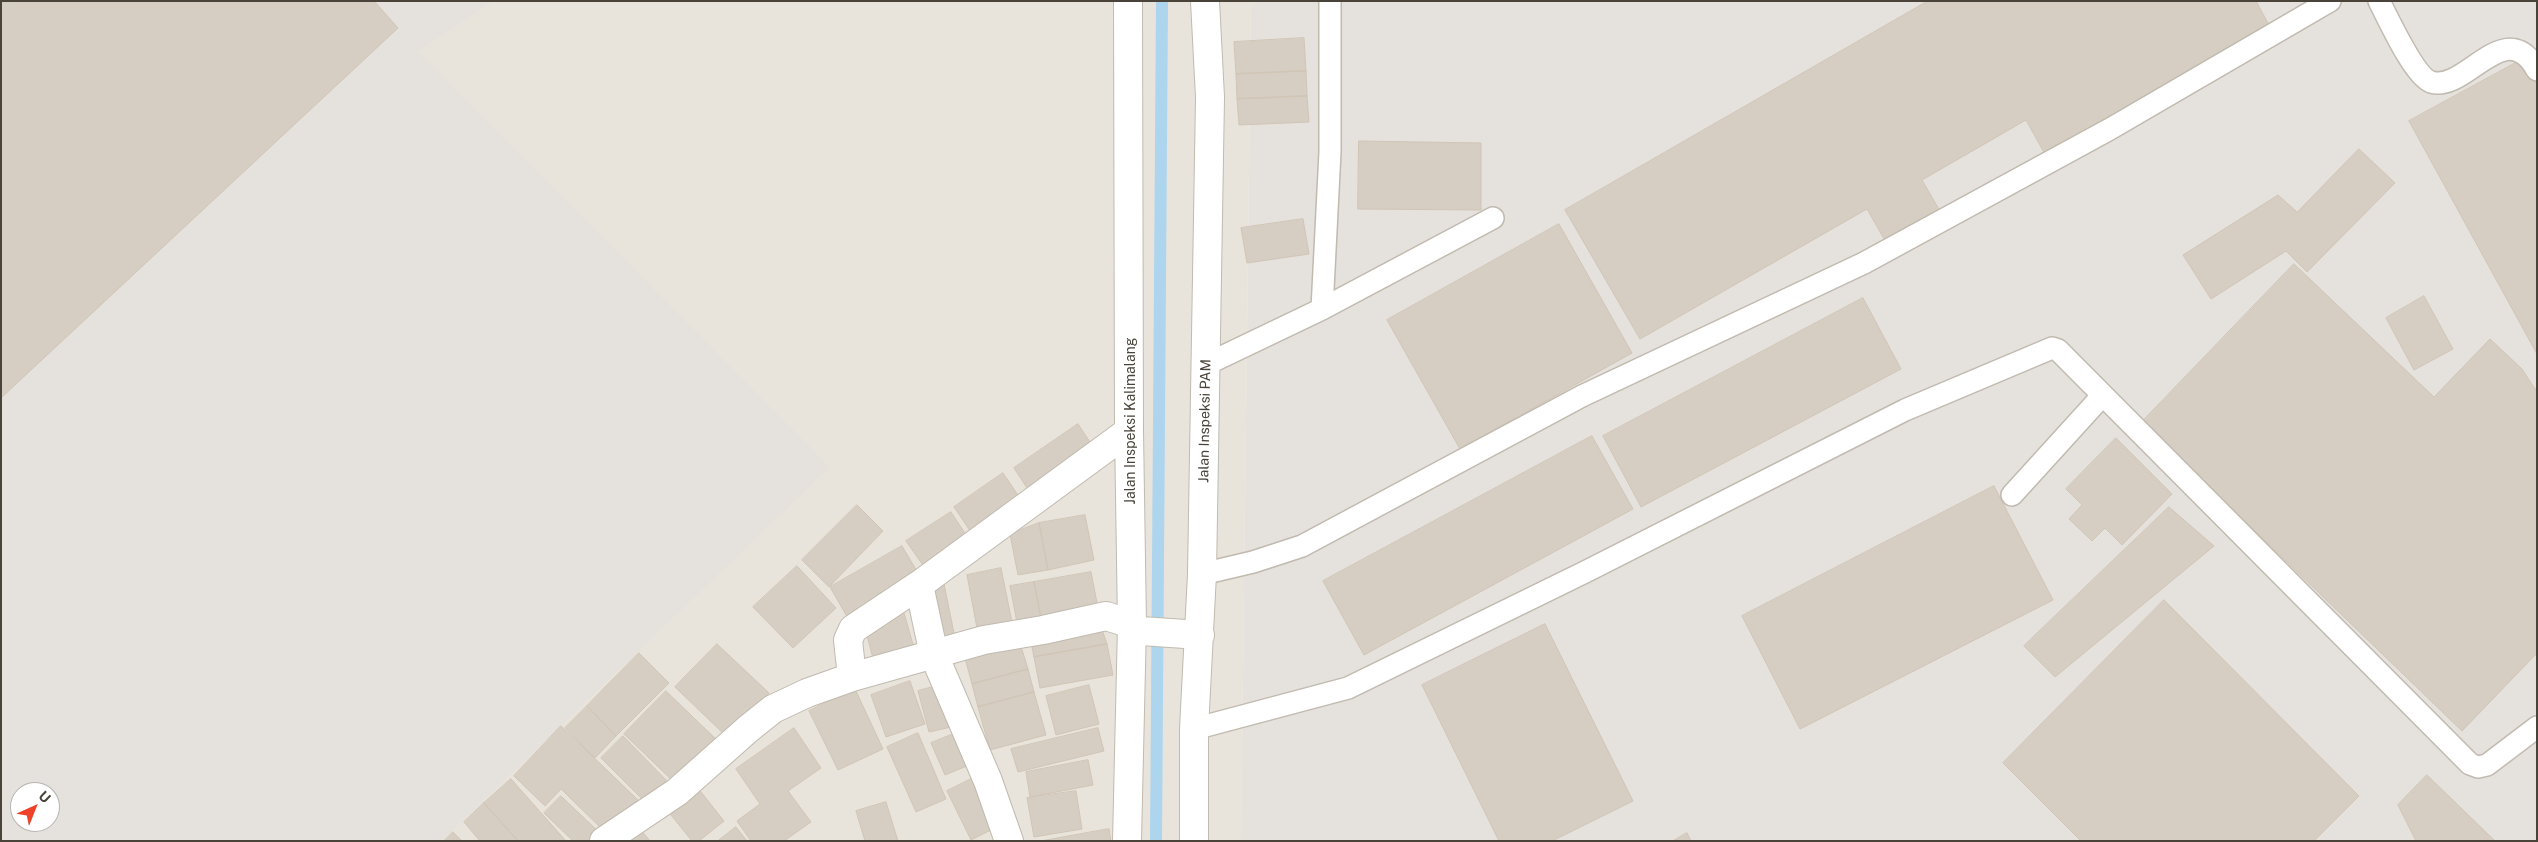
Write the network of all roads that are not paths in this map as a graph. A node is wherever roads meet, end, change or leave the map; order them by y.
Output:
1 (1128, 1) edge
2 (1205, 1) edge
3 (1330, 1) edge
4 (2330, 1) edge
5 (2379, 1) edge
6 (2537, 70) edge
7 (1493, 218) dead end
8 (1322, 309) junction
9 (1205, 365) junction
10 (2102, 396) junction
11 (1129, 431) junction
12 (2012, 494) dead end
13 (1202, 574) junction
14 (919, 585) junction
15 (1136, 628) junction
16 (1197, 635) junction
17 (934, 655) junction
18 (852, 677) junction
19 (2537, 727) edge
20 (1194, 729) junction
21 (604, 841) edge
22 (1009, 841) edge
23 (1128, 841) edge
24 (1194, 841) edge

1 - 11 street, Jalan Inspeksi Kalimalang
2 - 9 street, Jalan Inspeksi PAM
3 - 8 lane
4 - 13 lane
5 - 6 lane
7 - 8 lane
8 - 9 lane
9 - 13 street, Jalan Inspeksi PAM
10 - 12 lane
10 - 19 lane
10 - 20 lane
11 - 14 street
11 - 15 street, Jalan Inspeksi Kalimalang
13 - 16 street, Jalan Inspeksi PAM
14 - 17 street
14 - 18 street
15 - 16 street
15 - 17 street
15 - 23 street, Jalan Inspeksi Kalimalang
16 - 20 street, Jalan Inspeksi PAM
17 - 18 street
17 - 22 street
18 - 21 street
20 - 24 street, Jalan Inspeksi PAM

